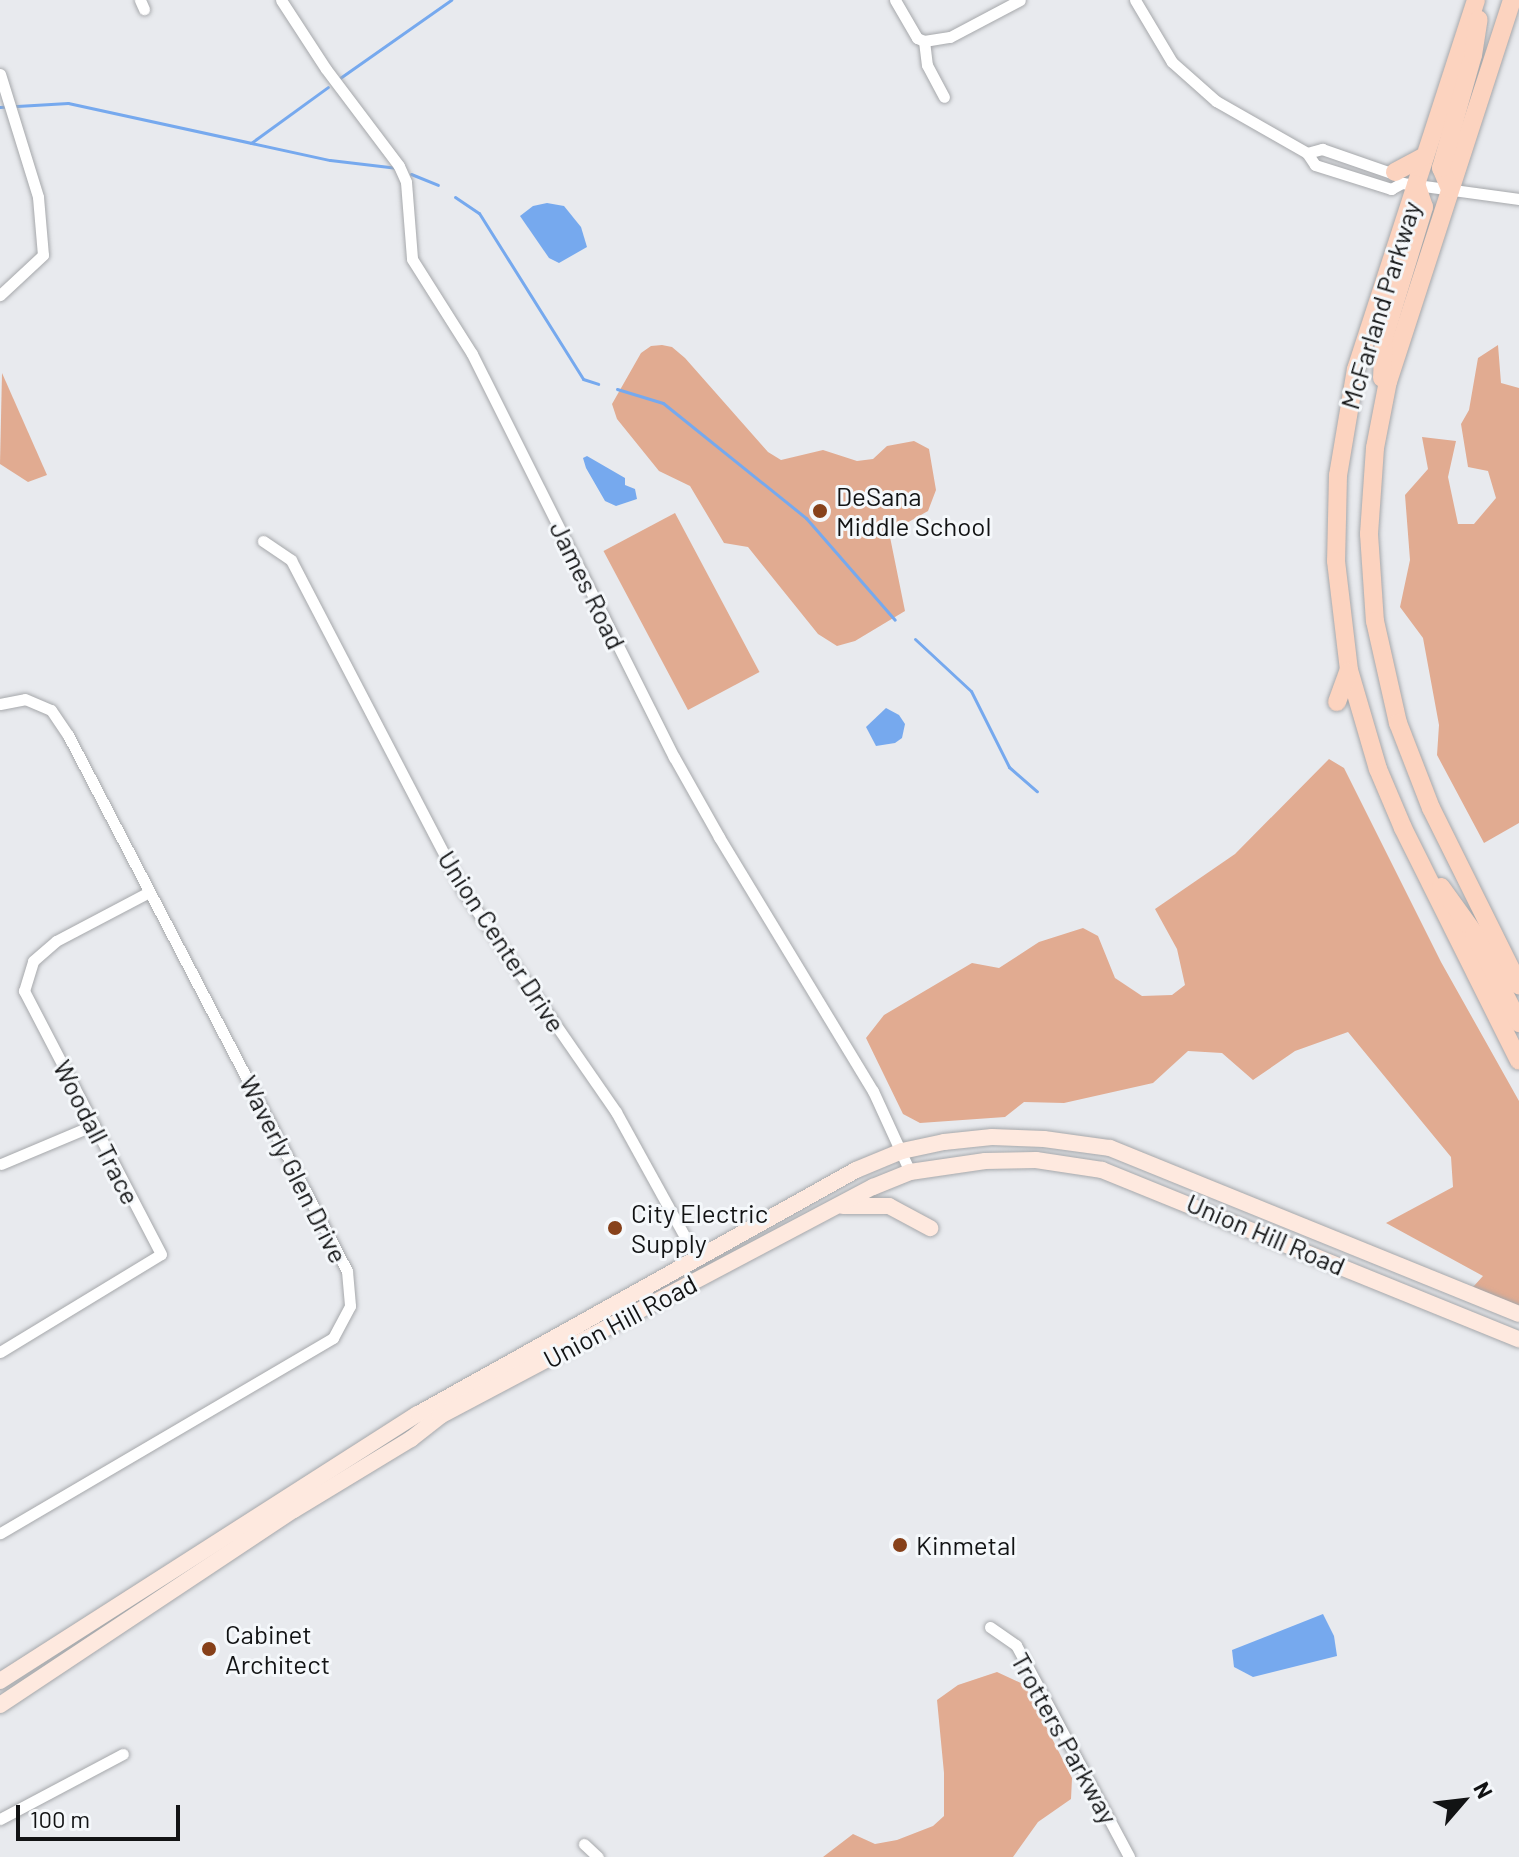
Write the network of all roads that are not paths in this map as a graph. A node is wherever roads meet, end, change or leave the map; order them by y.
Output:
1 (281, 0) edge
2 (895, 0) edge
3 (1020, 0) edge
4 (1135, 0) edge
5 (1478, 0) edge
6 (1512, 0) edge
7 (924, 41) junction
8 (0, 74) edge
9 (944, 97) dead end
10 (1307, 153) junction
11 (1404, 180) junction
12 (1450, 189) junction
13 (1519, 199) edge
14 (0, 295) edge
15 (1383, 400) junction
16 (263, 541) dead end
17 (1349, 670) junction
18 (1337, 702) dead end
19 (0, 704) edge
20 (149, 892) junction
21 (1509, 988) edge
22 (1519, 1023) edge
23 (1519, 1061) edge
24 (94, 1125) junction
25 (902, 1151) junction
26 (1, 1164) edge
27 (910, 1172) junction
28 (837, 1206) junction
29 (930, 1228) dead end
30 (697, 1259) junction
31 (1519, 1314) edge
32 (1519, 1339) edge
33 (0, 1352) edge
34 (0, 1533) edge
35 (990, 1627) dead end
36 (0, 1681) edge
37 (0, 1705) edge
38 (123, 1754) dead end
39 (0, 1819) edge
40 (584, 1844) dead end
41 (598, 1857) edge
42 (1129, 1857) edge

1 - 25 street, James Road
2 - 7 street
3 - 7 street
4 - 10 street
5 - 11 main road
5 - 12 main road
6 - 12 main road, McFarland Parkway
7 - 9 street
8 - 14 street
10 - 11 street
10 - 11 street
11 - 12 street
11 - 15 main road
11 - 17 main road, McFarland Parkway
12 - 13 street
12 - 15 main road, McFarland Parkway
15 - 21 main road, McFarland Parkway
16 - 30 street, Union Center Drive
17 - 18 main road
17 - 21 main road, McFarland Parkway
19 - 20 street, Waverly Glen Drive
20 - 24 street, Woodall Trace
20 - 34 street, Waverly Glen Drive
21 - 22 main road
21 - 23 main road, McFarland Parkway
24 - 26 street
24 - 33 street, Woodall Trace
25 - 27 street, James Road
25 - 30 street, Union Hill Road
25 - 31 street, Union Hill Road
27 - 28 street, Union Hill Road
27 - 32 street, Union Hill Road
28 - 29 street
28 - 37 street, Union Hill Road
30 - 36 street, Union Hill Road
35 - 42 street, Trotters Parkway
38 - 39 street
40 - 41 street

